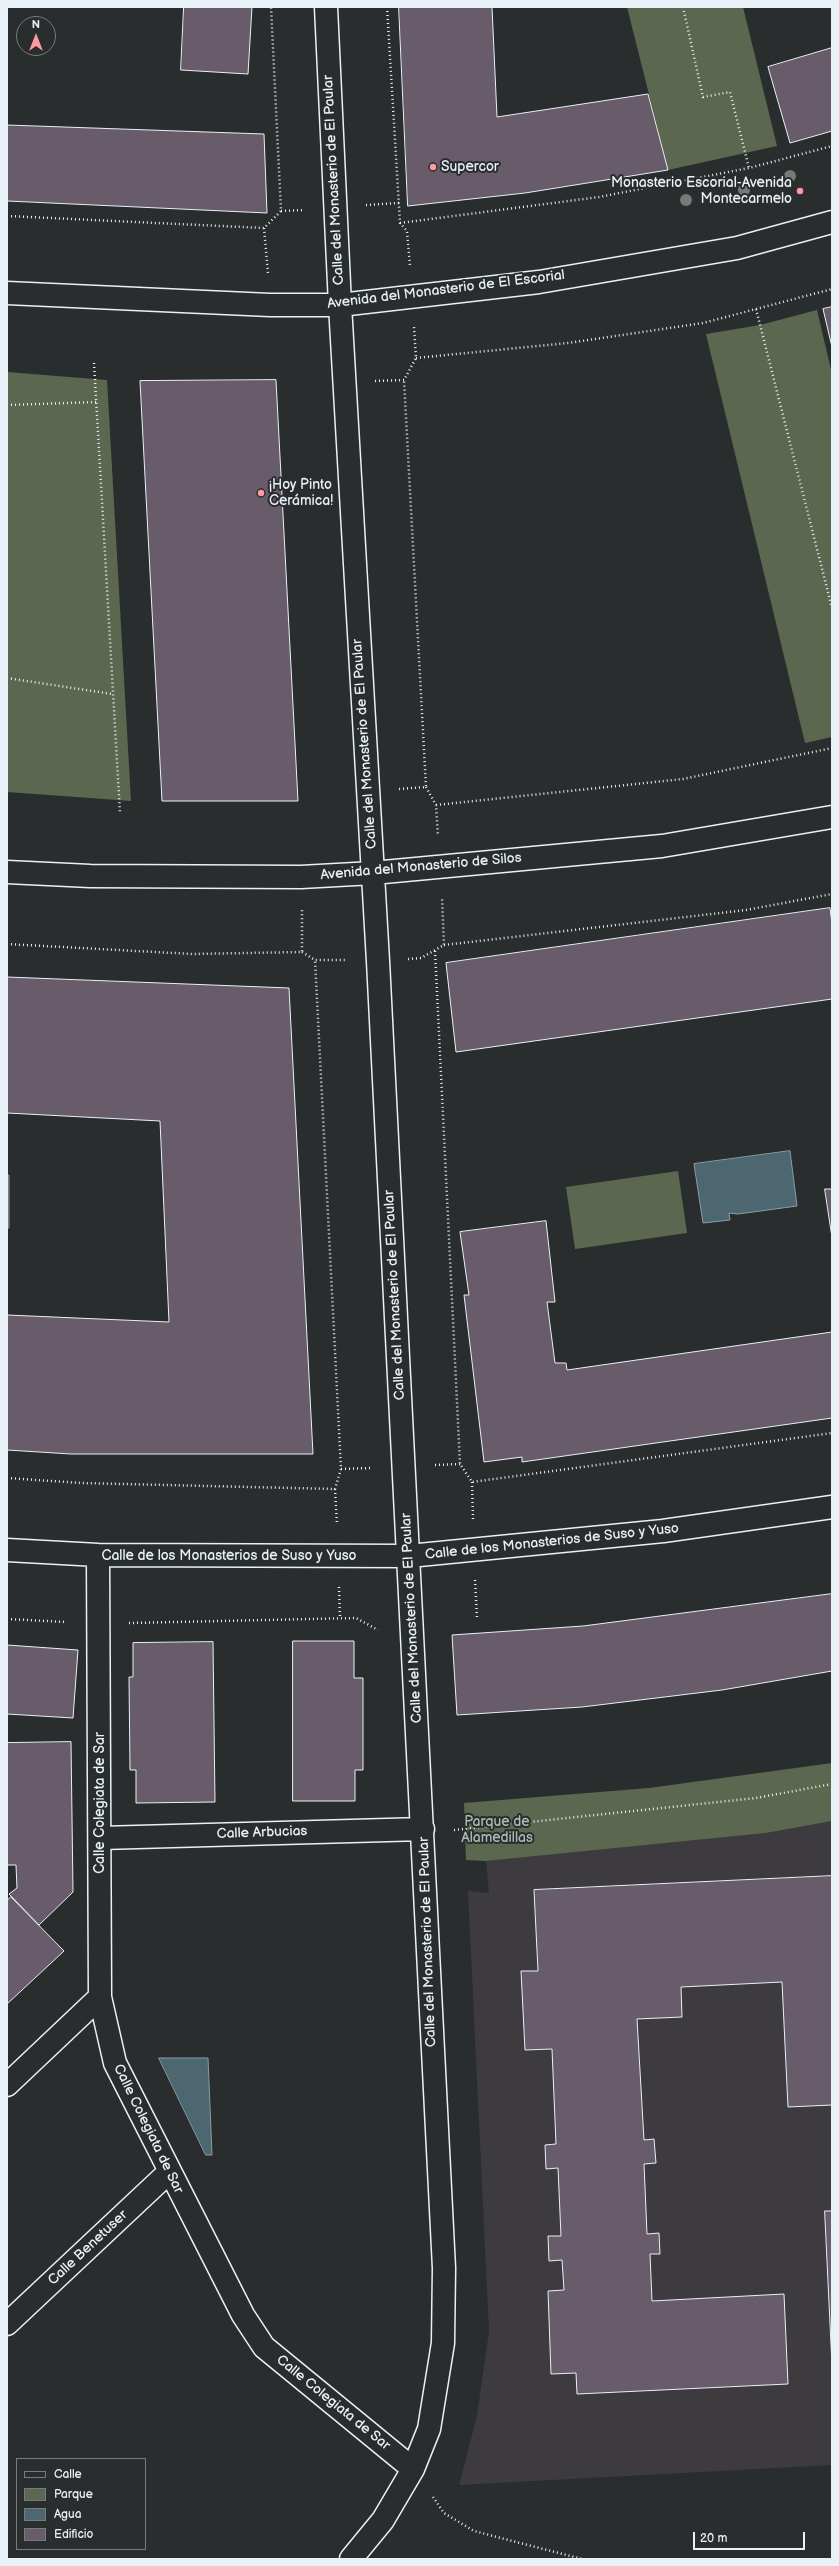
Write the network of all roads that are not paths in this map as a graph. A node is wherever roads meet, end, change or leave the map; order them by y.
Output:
1 (326, 7) edge
2 (832, 222) edge
3 (7, 293) edge
4 (340, 305) junction
5 (832, 817) edge
6 (7, 872) edge
7 (373, 873) junction
8 (832, 1507) edge
9 (7, 1550) edge
10 (98, 1555) junction
11 (409, 1556) junction
12 (423, 1829) junction
13 (101, 1838) junction
14 (100, 1997) junction
15 (7, 2085) edge
16 (170, 2172) junction
17 (7, 2324) edge
18 (413, 2469) junction
19 (351, 2559) edge

1 - 4 street, Calle del Monasterio de El Paular
2 - 4 street, Avenida del Monasterio de El Escorial
3 - 4 street, Avenida del Monasterio de El Escorial
4 - 7 street, Calle del Monasterio de El Paular
5 - 7 street, Avenida del Monasterio de Silos
6 - 7 street, Avenida del Monasterio de Silos
7 - 11 street, Calle del Monasterio de El Paular
8 - 11 street, Calle de los Monasterios de Suso y Yuso
9 - 10 street, Calle de los Monasterios de Suso y Yuso
10 - 11 street, Calle de los Monasterios de Suso y Yuso
10 - 13 street, Calle Colegiata de Sar
11 - 12 street, Calle del Monasterio de El Paular
12 - 13 street, Calle Arbucias
12 - 18 street, Calle del Monasterio de El Paular
13 - 14 street, Calle Colegiata de Sar
14 - 15 street
14 - 16 street, Calle Colegiata de Sar
16 - 17 street, Calle Benetuser
16 - 18 street, Calle Colegiata de Sar
18 - 19 street, Calle del Monasterio de El Paular

